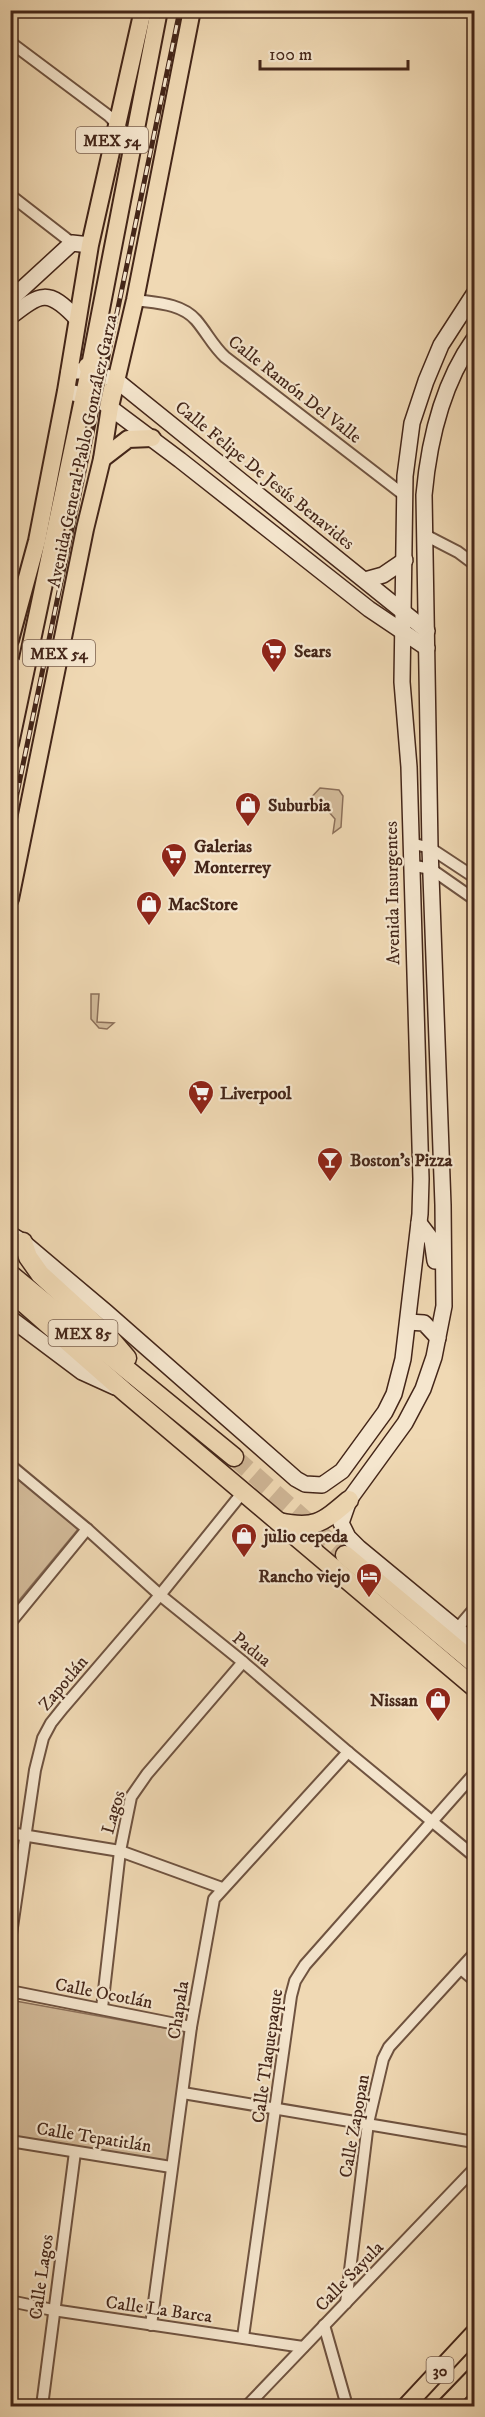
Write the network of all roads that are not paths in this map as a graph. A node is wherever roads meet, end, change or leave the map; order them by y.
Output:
1 (142, 10) edge
2 (159, 10) edge
3 (192, 10) edge
4 (10, 42) edge
5 (116, 123) junction
6 (132, 140) junction
7 (10, 195) edge
8 (94, 227) junction
9 (72, 243) junction
10 (90, 244) junction
11 (30, 293) junction
12 (474, 294) edge
13 (10, 300) edge
14 (135, 300) junction
15 (10, 317) edge
16 (77, 319) junction
17 (474, 339) edge
18 (69, 371) junction
19 (88, 371) junction
20 (116, 380) junction
21 (66, 391) junction
22 (83, 394) junction
23 (110, 408) junction
24 (152, 438) junction
25 (102, 459) junction
26 (404, 495) junction
27 (425, 535) junction
28 (405, 560) junction
29 (474, 564) edge
30 (365, 580) junction
31 (404, 612) junction
32 (427, 631) junction
33 (404, 632) junction
34 (10, 640) edge
35 (428, 648) junction
36 (10, 660) edge
37 (25, 670) junction
38 (10, 744) edge
39 (411, 843) junction
40 (430, 848) junction
41 (410, 865) junction
42 (431, 869) junction
43 (474, 877) edge
44 (10, 899) edge
45 (474, 899) edge
46 (440, 1120) junction
47 (419, 1223) junction
48 (17, 1238) edge
49 (10, 1274) edge
50 (10, 1291) edge
51 (444, 1306) junction
52 (10, 1318) edge
53 (408, 1322) junction
54 (438, 1338) junction
55 (125, 1392) junction
56 (155, 1392) junction
57 (385, 1412) junction
58 (234, 1457) tunnel mouth
59 (376, 1463) junction
60 (14, 1468) edge
61 (10, 1480) edge
62 (243, 1492) junction
63 (349, 1500) junction
64 (277, 1521) junction
65 (87, 1528) junction
66 (345, 1555) tunnel mouth
67 (160, 1595) junction
68 (474, 1609) edge
69 (10, 1623) edge
70 (457, 1629) junction
71 (474, 1643) edge
72 (243, 1662) junction
73 (474, 1663) edge
74 (474, 1688) edge
75 (348, 1752) junction
76 (474, 1774) edge
77 (434, 1821) junction
78 (10, 1833) edge
79 (24, 1836) junction
80 (120, 1851) junction
81 (474, 1856) edge
82 (222, 1888) junction
83 (10, 1941) edge
84 (474, 1954) edge
85 (461, 1969) junction
86 (474, 1980) edge
87 (10, 1991) edge
88 (102, 2008) junction
89 (191, 2027) junction
90 (183, 2093) junction
91 (277, 2107) junction
92 (368, 2123) junction
93 (10, 2141) edge
94 (474, 2142) edge
95 (75, 2152) junction
96 (171, 2166) junction
97 (474, 2169) edge
98 (10, 2301) edge
99 (346, 2302) junction
100 (53, 2310) junction
101 (151, 2325) junction
102 (324, 2325) junction
103 (474, 2333) edge
104 (243, 2337) junction
105 (303, 2347) junction
106 (474, 2377) edge
107 (42, 2406) edge
108 (247, 2406) edge
109 (347, 2406) edge
110 (406, 2406) edge
111 (446, 2406) edge

1 - 5 main road, Avenida General Pablo González Garza / MEX 54
2 - 6 main road, Avenida General Pablo González Garza / MEX 54
3 - 14 main road, Avenida General Pablo González Garza / MEX 54
4 - 5 street
5 - 6 street
5 - 8 main road, Avenida General Pablo González Garza / MEX 54
6 - 19 main road, Avenida General Pablo González Garza / MEX 54
7 - 9 street
8 - 10 main road, Avenida General Pablo González Garza / MEX 54
8 - 19 main road
9 - 10 main road
9 - 11 main road
10 - 16 main road, Avenida General Pablo González Garza / MEX 54
11 - 13 main road
11 - 15 main road
11 - 16 main road
12 - 26 main road, Avenida Insurgentes
14 - 20 main road, Avenida General Pablo González Garza / MEX 54
14 - 26 street, Calle Ramón Del Valle
16 - 18 main road, Avenida General Pablo González Garza / MEX 54
17 - 27 main road
18 - 19 main road, Calle Felipe De Jesús Benavides
18 - 21 main road, Avenida General Pablo González Garza / MEX 54
19 - 20 main road, Calle Felipe De Jesús Benavides
19 - 22 main road, Avenida General Pablo González Garza / MEX 54
19 - 23 main road
20 - 23 main road, Avenida General Pablo González Garza / MEX 54
20 - 30 main road, Calle Felipe De Jesús Benavides
21 - 22 main road
21 - 34 main road, Avenida General Pablo González Garza / MEX 54
22 - 23 main road
22 - 37 main road, Avenida General Pablo González Garza / MEX 54
23 - 24 main road
23 - 25 main road, Avenida General Pablo González Garza / MEX 54
24 - 25 main road
24 - 33 main road
25 - 44 main road, Avenida General Pablo González Garza / MEX 54
26 - 28 main road, Avenida Insurgentes
27 - 29 street
27 - 32 main road
28 - 30 main road
28 - 31 main road, Avenida Insurgentes
30 - 31 main road, Calle Felipe De Jesús Benavides
31 - 32 main road, Calle Felipe De Jesús Benavides
31 - 33 main road, Avenida Insurgentes
32 - 35 main road
33 - 35 main road
33 - 39 main road, Avenida Insurgentes
35 - 40 main road
36 - 37 street
37 - 38 main road, Avenida General Pablo González Garza / MEX 54
39 - 40 street
39 - 41 main road, Avenida Insurgentes
40 - 42 main road
40 - 43 street
41 - 42 street
41 - 47 main road, Avenida Insurgentes
42 - 45 street
42 - 46 main road
46 - 47 main road
46 - 51 main road
47 - 51 main road
47 - 53 main road, Avenida Insurgentes
48 - 56 highway
48 - 57 main road, Avenida Insurgentes
49 - 56 highway, MEX 85
50 - 55 highway, MEX 85
51 - 54 main road
52 - 55 main road, MEX 85
53 - 54 main road
53 - 57 main road, Avenida Insurgentes
54 - 59 main road
55 - 62 highway, MEX 85
56 - 58 highway, MEX 85
57 - 59 main road
59 - 63 main road
60 - 61 street
60 - 65 street, Padua
62 - 64 highway, MEX 85
62 - 67 street, Zapotlán
63 - 64 highway
63 - 70 main road
64 - 74 highway, MEX 85
65 - 67 street, Padua
65 - 69 street
66 - 73 highway
67 - 72 street, Padua
67 - 79 street, Zapotlán
68 - 70 street
70 - 71 main road
72 - 75 street, Padua
72 - 80 street, Lagos
75 - 77 street, Padua
75 - 82 street, Chapala
76 - 77 street, Calle Tlaquepaque
77 - 81 street, Padua
77 - 91 street, Calle Tlaquepaque
78 - 79 street
79 - 80 street
79 - 83 street, Zapotlán
80 - 82 street
80 - 88 street, Lagos
82 - 89 street, Chapala
84 - 85 street, Calle Zapopan
85 - 86 street
85 - 92 street, Calle Zapopan
87 - 88 street, Calle Ocotlán
88 - 89 street, Calle Ocotlán
89 - 90 street, Chapala
90 - 91 street
90 - 96 street, Chapala
91 - 92 street
91 - 104 street, Calle Tlaquepaque
92 - 94 street
92 - 99 street, Calle Zapopan
93 - 95 street, Calle Tepatitlán
95 - 96 street, Calle Tepatitlán
95 - 100 street, Calle Lagos
96 - 101 street, Chapala
97 - 99 street, Calle Sayula
98 - 100 street, Calle La Barca
99 - 102 street, Calle Sayula
100 - 101 street, Calle La Barca
100 - 107 street, Calle Lagos
101 - 104 street, Calle La Barca
102 - 105 street, Calle Sayula
102 - 109 street
103 - 110 main road, 30
104 - 105 street, Calle La Barca
105 - 108 street, Calle Sayula
106 - 111 main road, 30

